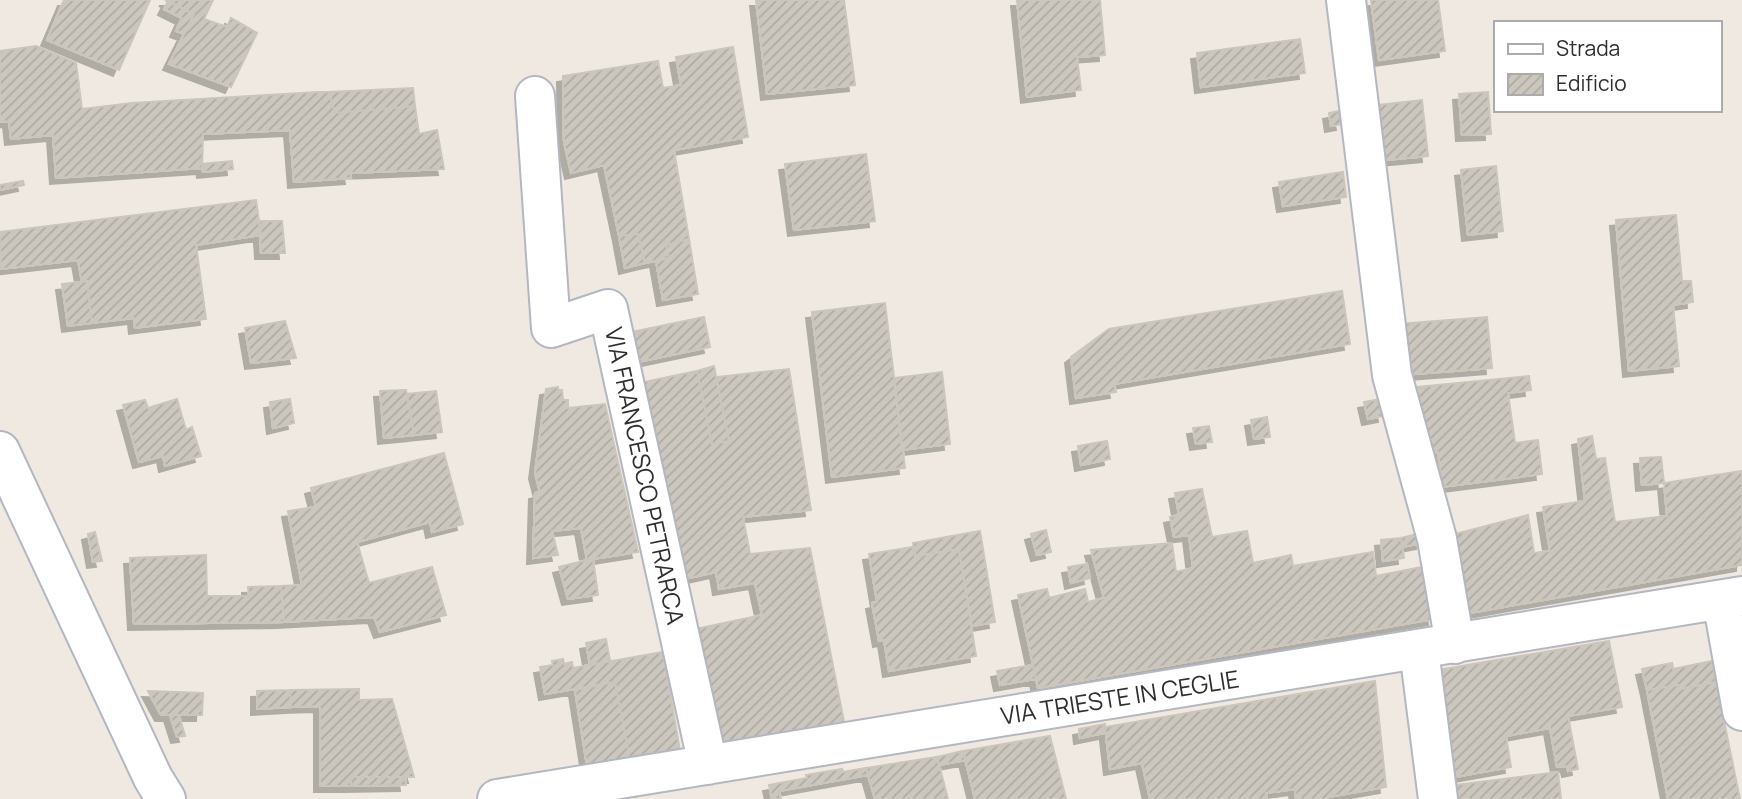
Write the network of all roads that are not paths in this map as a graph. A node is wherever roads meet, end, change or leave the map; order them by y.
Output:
1 (1346, 0) edge
2 (535, 96) dead end
3 (0, 451) edge
4 (1732, 598) edge
5 (1437, 647) junction
6 (1742, 712) edge
7 (708, 765) junction
8 (166, 799) edge
9 (497, 799) edge
10 (1438, 799) edge

1 - 5 street
2 - 7 street, VIA FRANCESCO PETRARCA
3 - 8 street
4 - 5 street, VIA TRIESTE IN CEGLIE
4 - 6 street
5 - 7 street, VIA TRIESTE IN CEGLIE
5 - 10 street
7 - 9 street, VIA TRIESTE IN CEGLIE

